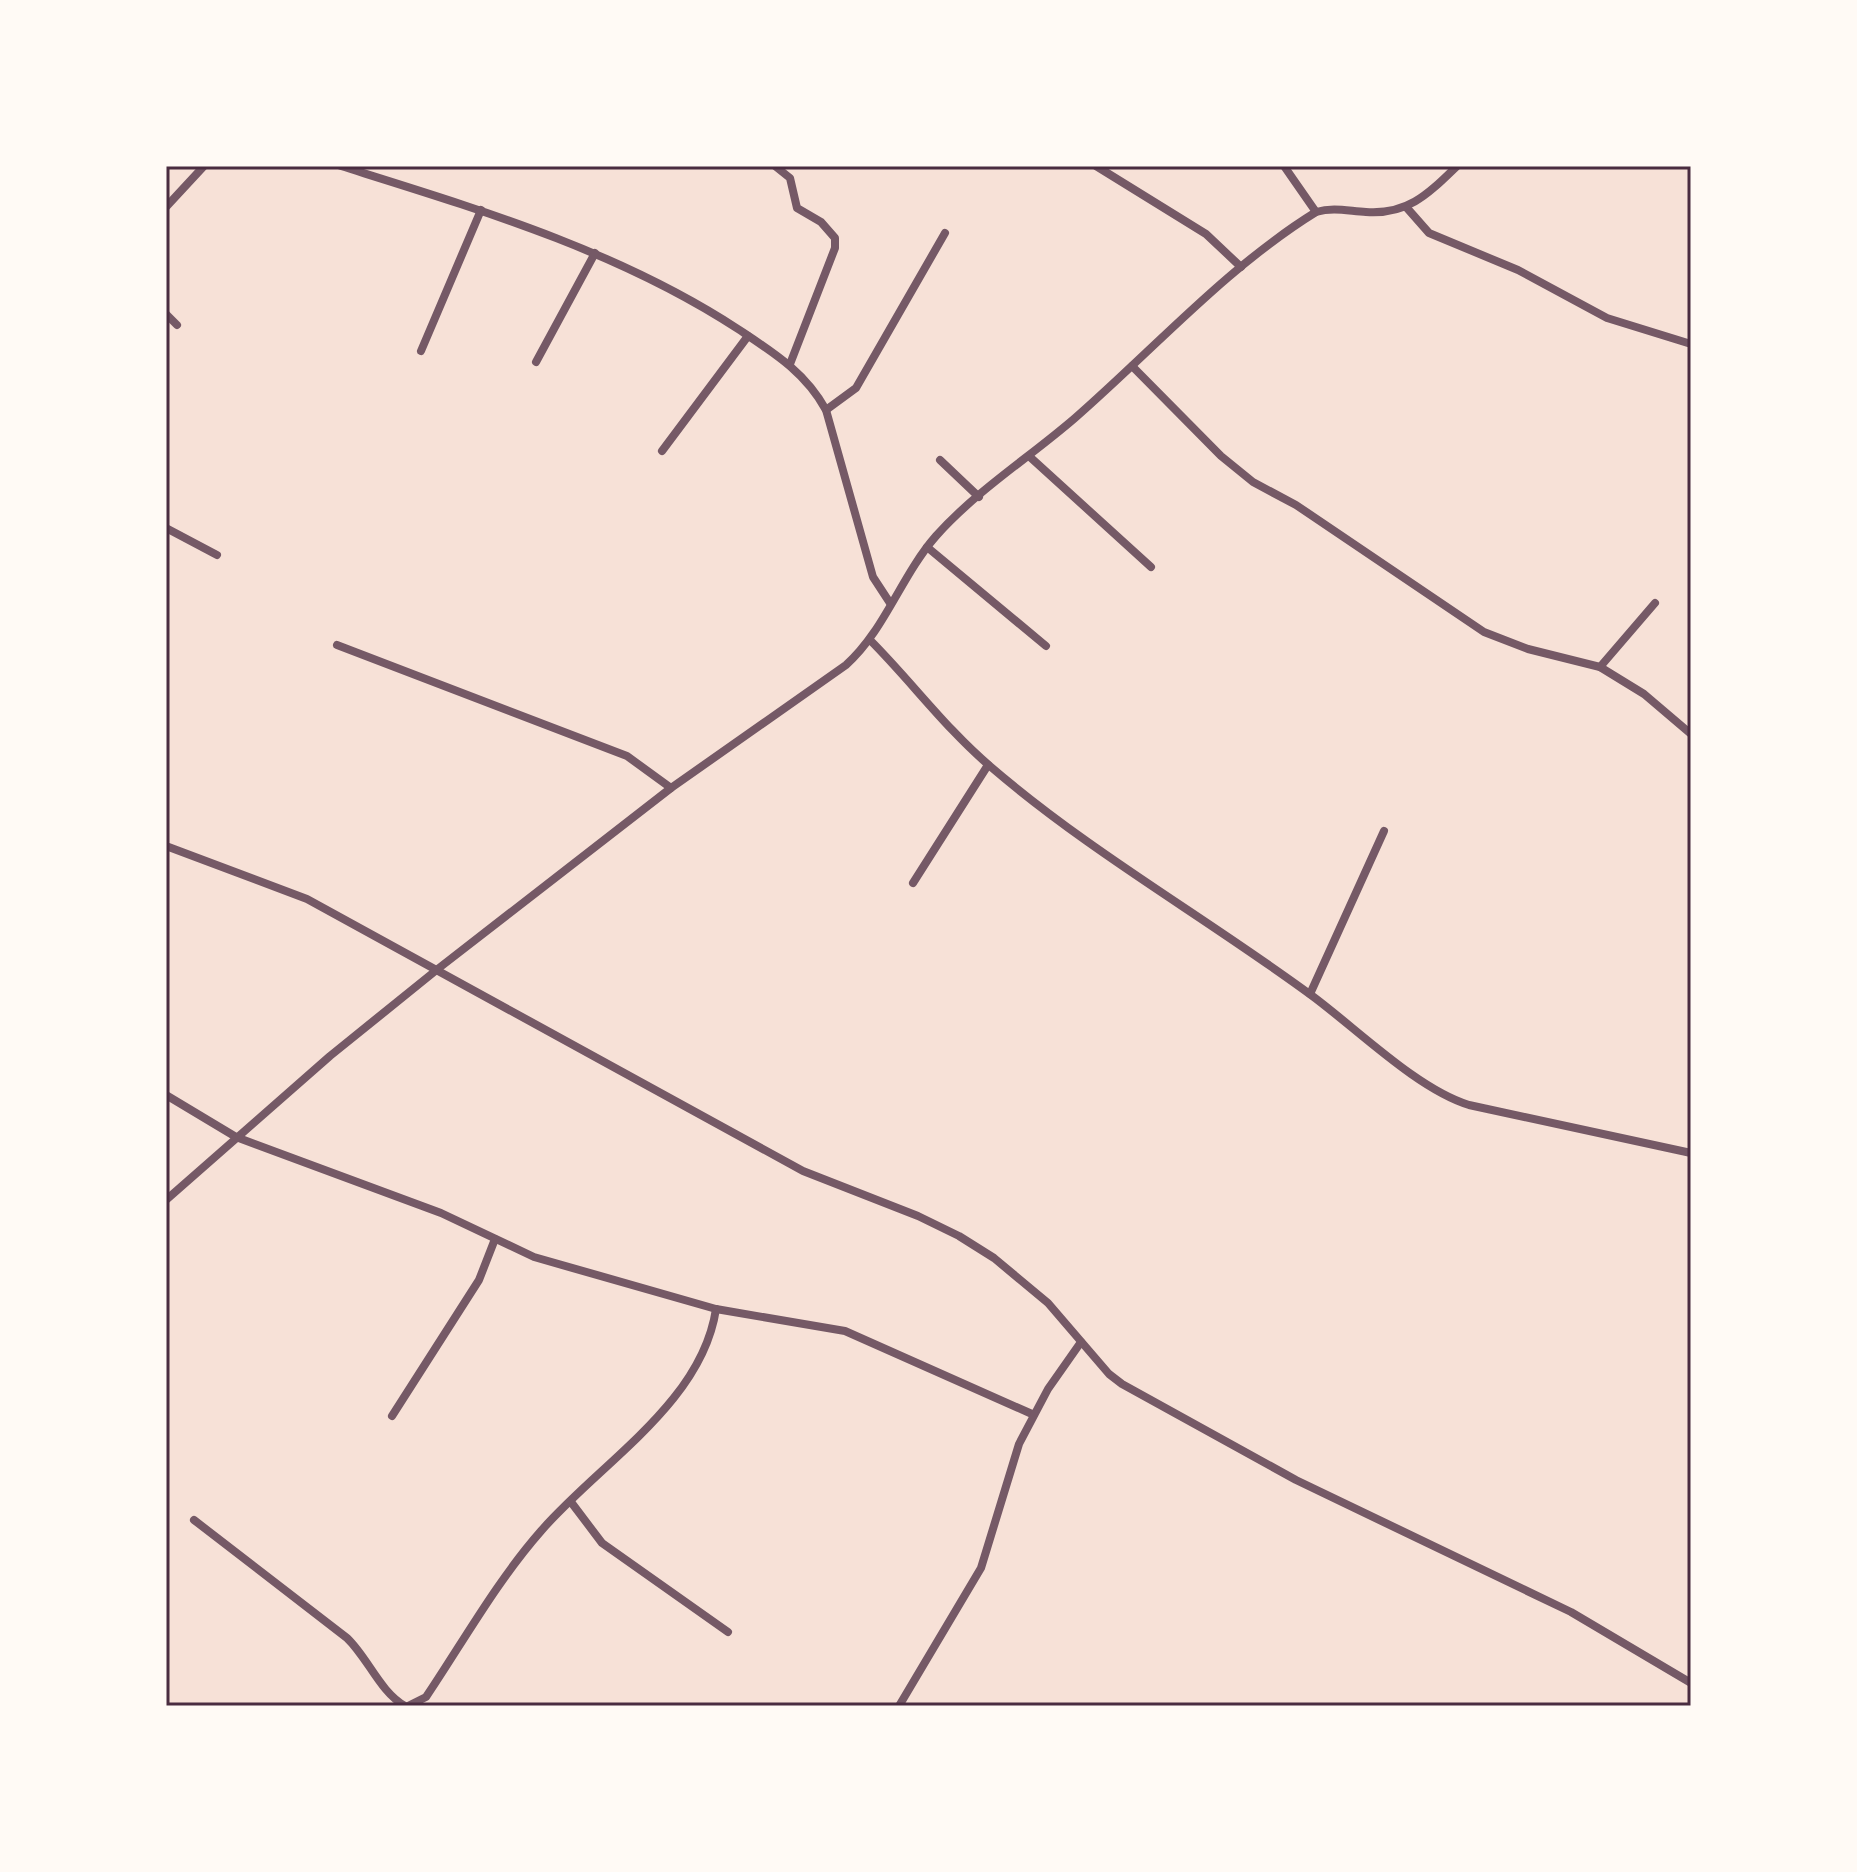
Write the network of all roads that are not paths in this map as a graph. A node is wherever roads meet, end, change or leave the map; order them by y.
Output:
1 (204, 166) edge
2 (341, 166) edge
3 (775, 166) edge
4 (1096, 166) edge
5 (1284, 166) edge
6 (1457, 166) edge
7 (166, 207) edge
8 (1407, 208) junction
9 (481, 210) junction
10 (1316, 212) junction
11 (945, 233) dead end
12 (595, 253) junction
13 (1241, 267) junction
14 (166, 314) edge
15 (177, 325) dead end
16 (748, 336) junction
17 (1691, 344) edge
18 (421, 351) dead end
19 (536, 362) dead end
20 (790, 364) junction
21 (1132, 366) junction
22 (826, 410) junction
23 (662, 451) dead end
24 (1030, 457) junction
25 (940, 460) dead end
26 (979, 497) junction
27 (166, 528) edge
28 (927, 547) junction
29 (217, 555) dead end
30 (1151, 567) dead end
31 (890, 603) junction
32 (1655, 603) dead end
33 (870, 640) junction
34 (337, 645) dead end
35 (1046, 646) dead end
36 (1600, 667) junction
37 (1691, 734) edge
38 (988, 765) junction
39 (671, 788) junction
40 (1384, 831) dead end
41 (166, 846) edge
42 (913, 883) dead end
43 (439, 968) junction
44 (1310, 994) junction
45 (166, 1095) edge
46 (236, 1137) junction
47 (1691, 1153) edge
48 (166, 1200) edge
49 (495, 1239) junction
50 (716, 1309) junction
51 (1081, 1342) junction
52 (1032, 1414) junction
53 (392, 1416) dead end
54 (571, 1502) junction
55 (194, 1520) dead end
56 (728, 1632) dead end
57 (1691, 1683) edge
58 (406, 1706) edge
59 (899, 1706) edge

1 - 7 street
2 - 9 street
3 - 20 street
4 - 13 street
5 - 10 street
6 - 8 street
8 - 10 street
8 - 17 street
9 - 12 street
9 - 18 street
10 - 13 street
11 - 22 street
12 - 16 street
12 - 19 street
13 - 21 street
14 - 15 street
16 - 20 street
16 - 23 street
20 - 22 street
21 - 24 street
21 - 36 street
22 - 31 street
24 - 26 street
24 - 30 street
25 - 26 street
26 - 28 street
27 - 29 street
28 - 31 street
28 - 35 street
31 - 33 street
32 - 36 street
33 - 38 street
33 - 39 street
34 - 39 street
36 - 37 street
38 - 42 street
38 - 44 street
39 - 43 street
40 - 44 street
41 - 43 street
43 - 46 street
43 - 51 street
44 - 47 street
45 - 46 street
46 - 48 street
46 - 49 street
49 - 50 street
49 - 53 street
50 - 52 street
50 - 54 street
51 - 52 street
51 - 57 street
52 - 59 street
54 - 56 street
54 - 58 street
55 - 58 street

